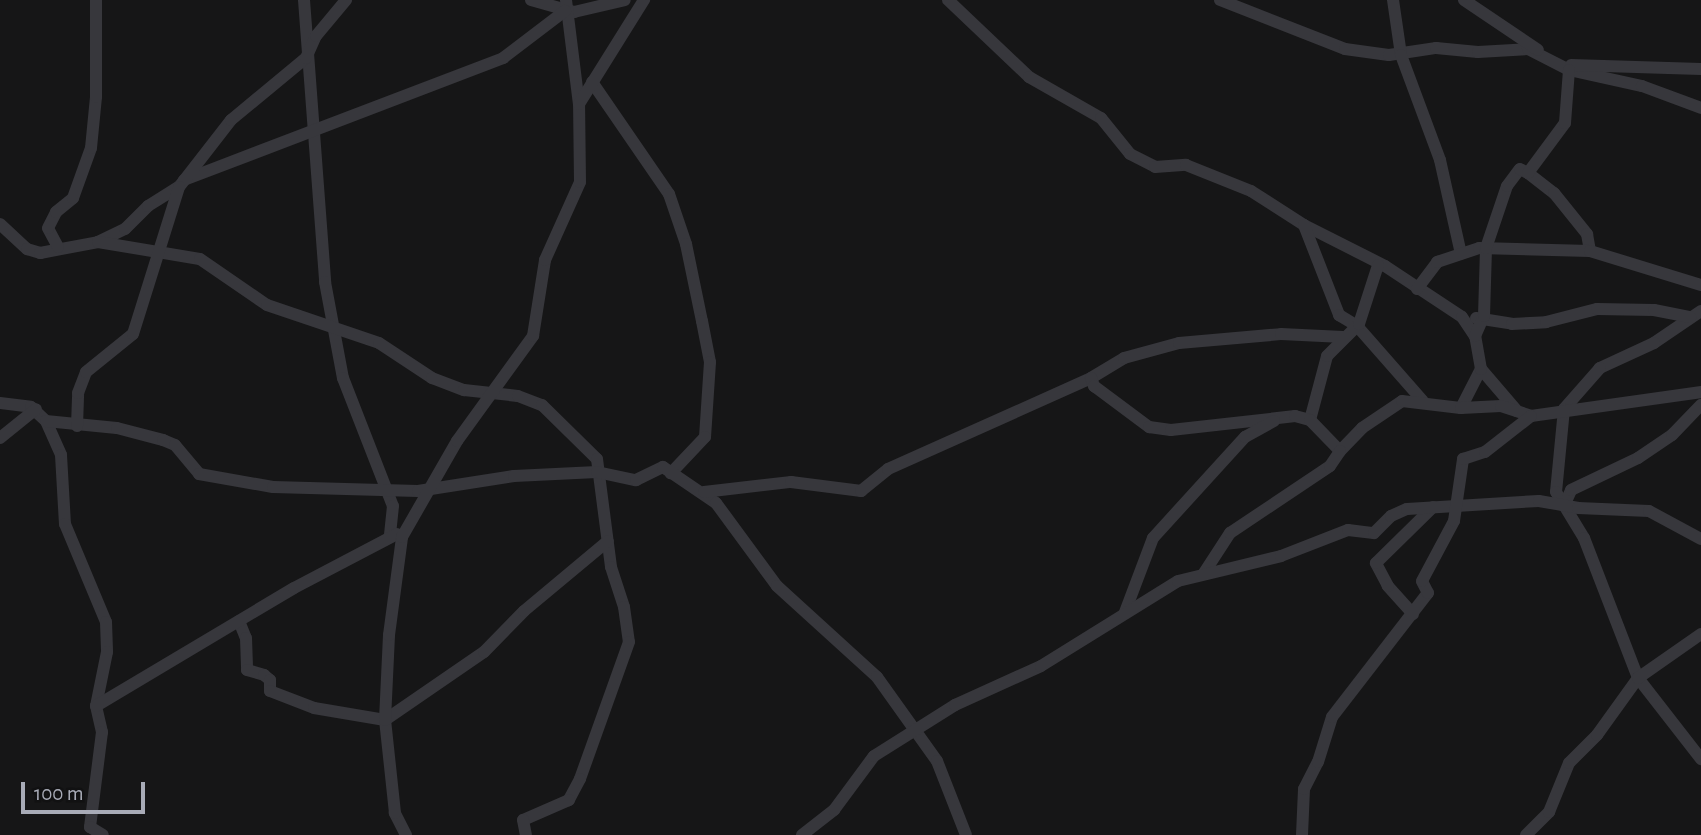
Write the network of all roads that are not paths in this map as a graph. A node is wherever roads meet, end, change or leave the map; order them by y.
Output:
1 (96, 0) edge
2 (304, 0) edge
3 (346, 0) edge
4 (531, 0) edge
5 (625, 0) edge
6 (644, 0) edge
7 (948, 0) edge
8 (1220, 0) edge
9 (1393, 0) edge
10 (1464, 0) edge
11 (566, 7) edge
12 (1401, 55) junction
13 (1543, 56) junction
14 (306, 58) junction
15 (1564, 67) junction
16 (1701, 69) edge
17 (592, 82) junction
18 (579, 104) junction
19 (1701, 108) edge
20 (315, 132) junction
21 (1528, 173) junction
22 (182, 184) junction
23 (0, 224) edge
24 (1304, 225) junction
25 (98, 242) junction
26 (58, 247) junction
27 (1486, 248) junction
28 (157, 251) junction
29 (1590, 251) junction
30 (1461, 254) junction
31 (1378, 265) junction
32 (1701, 285) edge
33 (1417, 289) junction
34 (1696, 314) edge
35 (1484, 316) junction
36 (1462, 317) junction
37 (337, 326) junction
38 (1357, 326) junction
39 (1475, 336) junction
40 (1343, 337) junction
41 (1481, 369) junction
42 (1091, 378) junction
43 (493, 392) junction
44 (1701, 392) edge
45 (1423, 401) junction
46 (0, 403) edge
47 (1701, 405) edge
48 (1461, 408) junction
49 (1564, 409) junction
50 (36, 410) junction
51 (1525, 415) junction
52 (1278, 419) junction
53 (1310, 420) junction
54 (46, 421) junction
55 (77, 426) junction
56 (0, 439) edge
57 (1340, 451) junction
58 (597, 472) junction
59 (671, 472) junction
60 (388, 489) junction
61 (432, 489) junction
62 (704, 492) junction
63 (1459, 505) junction
64 (1564, 506) junction
65 (1433, 507) junction
66 (405, 529) junction
67 (390, 537) junction
68 (1701, 539) edge
69 (608, 541) junction
70 (1204, 573) junction
71 (1125, 612) junction
72 (1413, 614) junction
73 (239, 621) junction
74 (1701, 634) edge
75 (1639, 678) junction
76 (96, 706) junction
77 (385, 720) junction
78 (916, 731) junction
79 (1701, 759) edge
80 (103, 835) edge
81 (406, 835) edge
82 (526, 835) edge
83 (802, 835) edge
84 (966, 835) edge
85 (1302, 835) edge
86 (1526, 835) edge

1 - 26 street
2 - 14 street
3 - 14 street
4 - 11 street
5 - 11 street
6 - 17 street
7 - 24 street
8 - 12 street
9 - 12 street
10 - 13 street
11 - 18 street
11 - 20 street
12 - 13 street
12 - 30 street
13 - 15 street
14 - 20 street
14 - 22 street
15 - 16 street
15 - 19 street
15 - 21 street
17 - 18 street
17 - 59 street
18 - 43 street
20 - 22 street
20 - 37 street
21 - 27 street
21 - 29 street
22 - 25 street
22 - 28 street
23 - 26 street
24 - 31 street
24 - 38 street
25 - 26 street
25 - 28 street
27 - 29 street
27 - 30 street
27 - 35 street
28 - 37 street
28 - 55 street
29 - 32 street
30 - 33 street
31 - 33 street
31 - 38 street
33 - 36 street
34 - 35 street
34 - 49 street
35 - 36 street
35 - 39 street
36 - 39 street
37 - 43 street
37 - 60 street
38 - 40 street
38 - 45 street
39 - 41 street
40 - 42 street
40 - 53 street
41 - 48 street
41 - 51 street
42 - 52 street
42 - 62 street
43 - 58 street
43 - 61 street
44 - 49 street
45 - 48 street
45 - 57 street
46 - 50 street
47 - 64 street
48 - 51 street
49 - 51 street
49 - 64 street
50 - 54 street
50 - 56 street
51 - 63 street
52 - 53 street
52 - 71 street
53 - 57 street
54 - 55 street
54 - 76 street
55 - 60 street
57 - 70 street
58 - 59 street
58 - 61 street
58 - 69 street
59 - 62 street
60 - 61 street
60 - 67 street
61 - 66 street
62 - 78 street
63 - 64 street
63 - 65 street
63 - 72 street
64 - 68 street
64 - 75 street
65 - 70 street
65 - 72 street
66 - 67 street
66 - 77 street
67 - 73 street
69 - 77 street
69 - 82 street
70 - 71 street
71 - 78 street
72 - 85 street
73 - 76 street
73 - 77 street
74 - 75 street
75 - 79 street
75 - 86 street
76 - 80 street
77 - 81 street
78 - 83 street
78 - 84 street

